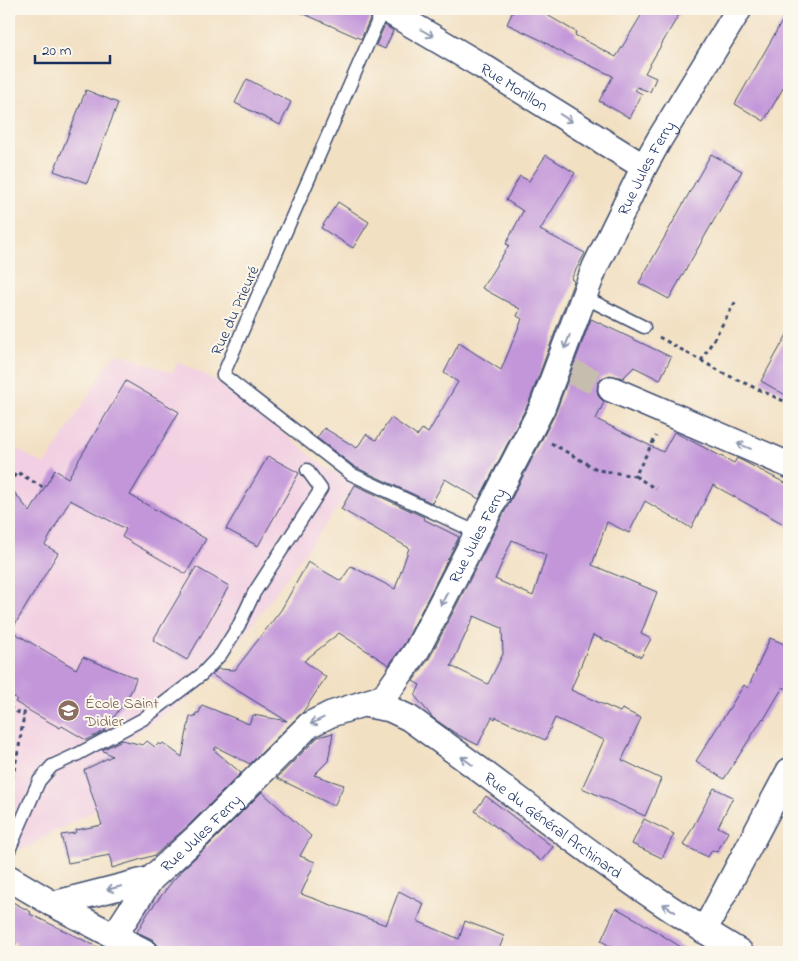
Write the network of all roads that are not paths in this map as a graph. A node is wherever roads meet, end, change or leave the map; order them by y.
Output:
1 (384, 9) edge
2 (739, 9) edge
3 (644, 168) junction
4 (584, 297) junction
5 (644, 327) road end
6 (610, 389) tunnel mouth
7 (789, 465) edge
8 (307, 470) dead end
9 (478, 533) junction
10 (363, 704) junction
11 (789, 770) edge
12 (9, 850) edge
13 (9, 878) edge
14 (151, 879) junction
15 (53, 904) junction
16 (704, 931) junction
17 (114, 936) junction
18 (145, 952) edge
19 (740, 952) edge

1 -> 3 street, Rue Morillon
1 - 9 lane, Rue du Prieuré
2 - 3 street, Rue Jules Ferry
3 - 4 street, Rue Jules Ferry
4 - 5 lane
4 -> 9 street, Rue Jules Ferry
7 -> 6 street
8 - 12 lane
9 -> 10 street, Rue Jules Ferry
10 -> 14 street, Rue Jules Ferry
16 -> 10 street, Rue du Général Archinard
11 - 16 street
13 - 15 street
14 -> 15 street, Rue Jules Ferry
14 - 17 street
15 - 17 street
16 - 19 street, Rue du Général Archinard
17 - 18 street

